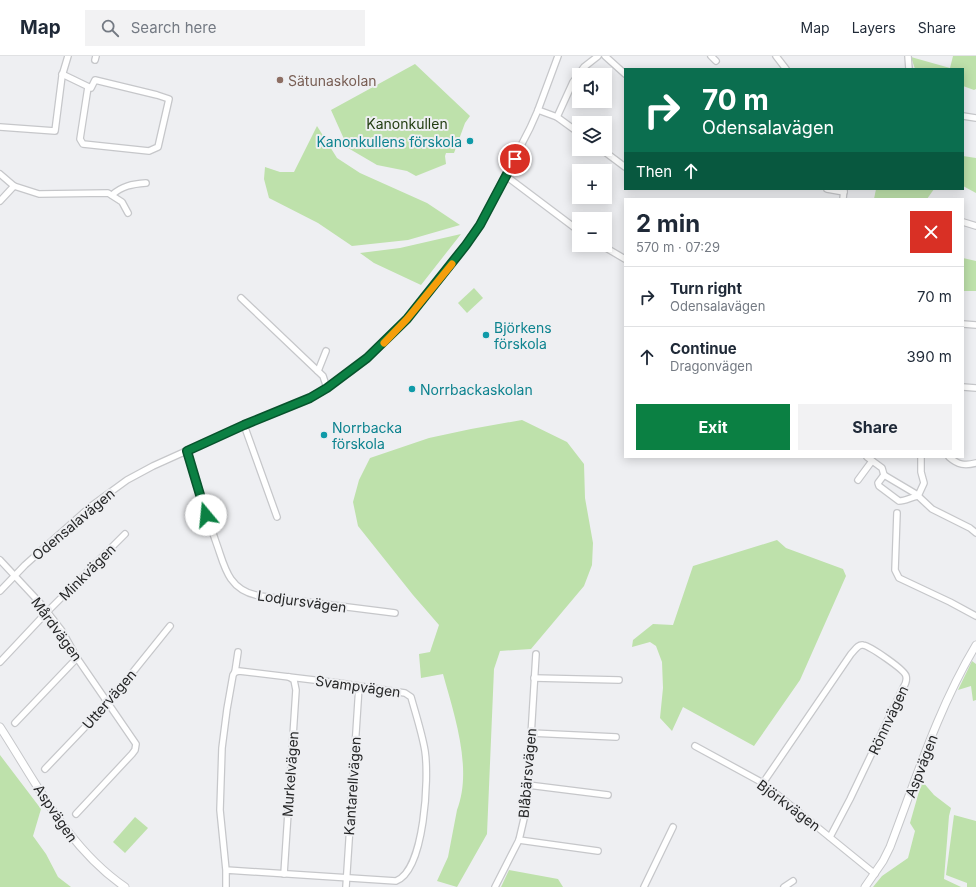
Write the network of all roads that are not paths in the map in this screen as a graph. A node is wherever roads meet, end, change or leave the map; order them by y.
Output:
1 (68, 56) edge
2 (558, 56) edge
3 (598, 56) edge
4 (605, 56) edge
5 (710, 56) edge
6 (776, 56) edge
7 (908, 56) edge
8 (716, 61) dead end
9 (785, 68) edge
10 (909, 68) edge
11 (624, 73) edge
12 (62, 74) junction
13 (88, 87) junction
14 (538, 110) junction
15 (964, 116) edge
16 (556, 117) junction
17 (976, 118) edge
18 (0, 127) edge
19 (572, 128) edge
20 (610, 156) edge
21 (624, 165) edge
22 (0, 174) edge
23 (506, 176) junction
24 (146, 183) dead end
25 (14, 186) junction
26 (112, 195) junction
27 (0, 201) edge
28 (128, 214) dead end
29 (964, 222) edge
30 (572, 226) edge
31 (976, 226) edge
32 (612, 251) edge
33 (624, 258) edge
34 (241, 298) dead end
35 (964, 324) edge
36 (976, 325) edge
37 (326, 351) dead end
38 (318, 371) junction
39 (964, 386) edge
40 (327, 388) junction
41 (976, 388) edge
42 (244, 425) junction
43 (187, 451) junction
44 (921, 458) edge
45 (950, 458) edge
46 (869, 459) edge
47 (976, 463) edge
48 (884, 475) junction
49 (858, 480) dead end
50 (918, 496) junction
51 (897, 513) dead end
52 (277, 517) dead end
53 (976, 533) edge
54 (125, 534) dead end
55 (0, 560) edge
56 (14, 575) junction
57 (0, 591) edge
58 (47, 612) junction
59 (395, 613) dead end
60 (976, 616) edge
61 (170, 626) dead end
62 (976, 646) edge
63 (238, 652) dead end
64 (536, 654) dead end
65 (77, 658) junction
66 (0, 662) edge
67 (235, 672) junction
68 (289, 677) junction
69 (534, 678) junction
70 (619, 680) dead end
71 (359, 686) junction
72 (108, 703) junction
73 (15, 723) dead end
74 (0, 727) edge
75 (531, 733) junction
76 (616, 737) dead end
77 (695, 746) dead end
78 (45, 769) dead end
79 (763, 783) junction
80 (528, 785) junction
81 (608, 795) dead end
82 (76, 814) dead end
83 (673, 827) dead end
84 (830, 836) junction
85 (518, 840) junction
86 (598, 851) dead end
87 (226, 870) junction
88 (284, 874) junction
89 (875, 874) junction
90 (347, 877) junction
91 (793, 880) dead end
92 (125, 887) edge
93 (226, 887) edge
94 (346, 887) edge
95 (495, 887) edge
96 (644, 887) edge
97 (784, 887) edge
98 (866, 887) edge

1 - 12 street
2 - 14 street, Odensalavägen
3 - 16 street
4 - 11 street
5 - 8 street
6 - 9 street
7 - 10 street
12 - 13 street
12 - 18 street
13 - 13 street
14 - 16 street
14 - 23 street, Odensalavägen
15 - 17 street
16 - 19 street
20 - 21 street
22 - 25 street
23 - 30 street
23 - 40 street, Odensalavägen
24 - 26 street
25 - 26 street
25 - 27 street
26 - 28 street
29 - 31 street
32 - 33 street
34 - 38 street
35 - 36 street
37 - 38 street
38 - 40 street
39 - 41 street
40 - 42 street, Odensalavägen
42 - 43 street, Odensalavägen
42 - 52 street
43 - 56 street, Odensalavägen
43 - 59 street, Lodjursvägen
44 - 50 street
45 - 47 street
46 - 48 street
46 - 49 street
48 - 50 street
48 - 50 street
50 - 53 street
51 - 60 street
54 - 58 street, Minkvägen
55 - 56 street, Mårdvägen
56 - 57 street, Odensalavägen
56 - 58 street, Mårdvägen
58 - 65 street, Mårdvägen
58 - 66 street, Minkvägen
61 - 72 street, Uttervägen
62 - 89 street, Aspvägen
63 - 67 street
64 - 69 street, Blåbärsvägen
65 - 72 street, Mårdvägen
65 - 73 street
67 - 68 street, Svampvägen
67 - 87 street
68 - 71 street, Svampvägen
68 - 88 street, Murkelvägen
69 - 70 street
69 - 75 street, Blåbärsvägen
71 - 90 street, Kantarellvägen
71 - 90 street, Svampvägen
72 - 78 street, Uttervägen
72 - 82 street, Mårdvägen
74 - 92 street, Aspvägen
75 - 76 street
75 - 80 street, Blåbärsvägen
77 - 79 street, Björkvägen
79 - 84 street, Björkvägen
79 - 84 street, Rönnvägen
80 - 81 street
80 - 85 street, Blåbärsvägen
83 - 96 street
84 - 89 street, Björkvägen
85 - 86 street
85 - 95 street, Blåbärsvägen
87 - 88 street, Svampvägen
87 - 93 street
88 - 90 street, Svampvägen
89 - 98 street, Aspvägen
90 - 94 street, Kantarellvägen
91 - 97 street

